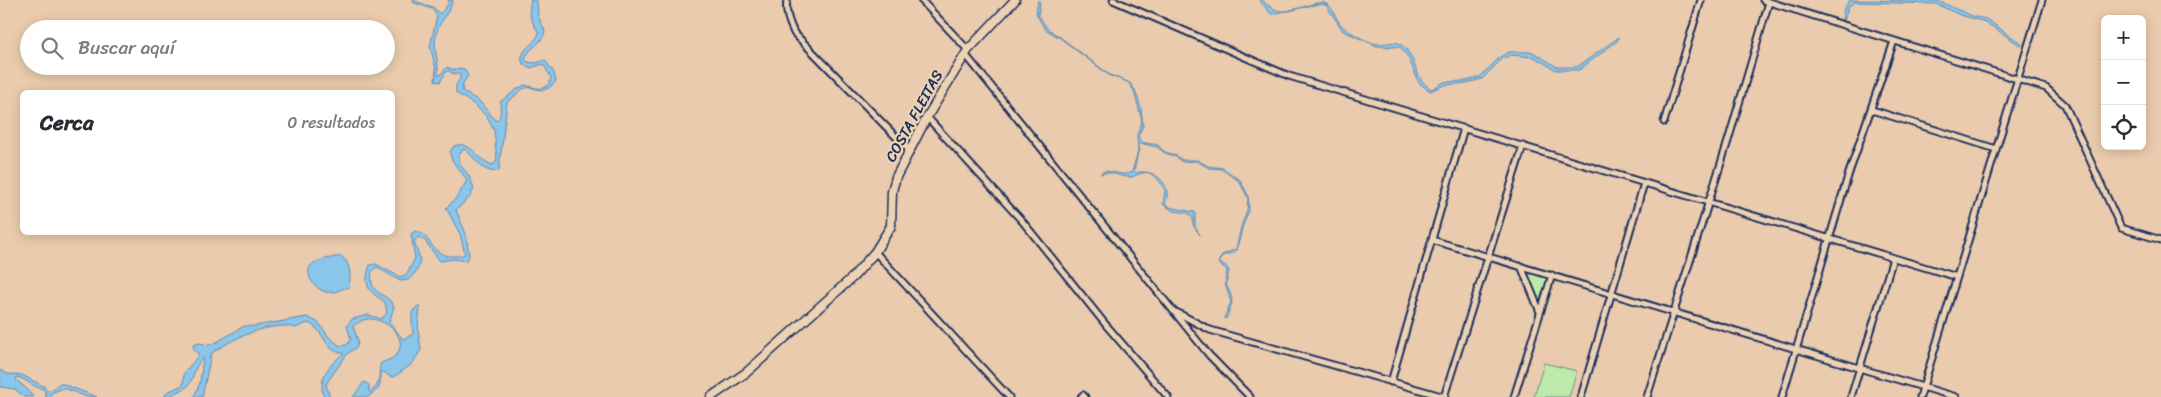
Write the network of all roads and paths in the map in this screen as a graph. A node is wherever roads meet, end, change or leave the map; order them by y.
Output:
1 (787, 0) edge
2 (921, 0) edge
3 (1015, 0) edge
4 (1113, 0) edge
5 (1701, 0) edge
6 (1763, 0) edge
7 (2042, 0) edge
8 (1769, 2) junction
9 (1894, 41) junction
10 (966, 52) junction
11 (2018, 79) junction
12 (1872, 110) junction
13 (927, 117) junction
14 (1664, 122) dead end
15 (1464, 128) junction
16 (1523, 146) junction
17 (1996, 149) junction
18 (909, 150) junction
19 (1644, 183) junction
20 (1708, 202) junction
21 (1830, 239) junction
22 (1432, 240) junction
23 (2161, 240) edge
24 (875, 252) junction
25 (1488, 257) junction
26 (1893, 258) junction
27 (1521, 266) junction
28 (1552, 276) junction
29 (1957, 277) junction
30 (1612, 293) junction
31 (1174, 311) junction
32 (1540, 312) junction
33 (1674, 312) junction
34 (1796, 349) junction
35 (1860, 368) junction
36 (1391, 382) junction
37 (1923, 387) junction
38 (711, 397) edge
39 (1009, 397) edge
40 (1168, 397) edge
41 (1250, 397) edge
42 (1444, 397) edge
43 (1514, 397) edge
44 (1581, 397) edge
45 (1647, 397) edge
46 (1782, 397) edge
47 (1851, 397) edge
48 (1920, 397) edge
49 (1956, 397) edge

1 - 18 street
2 - 10 street
3 - 10 main road, COSTA FLEITAS
4 - 15 street
5 - 14 street
6 - 8 street
7 - 11 street
8 - 9 street
8 - 20 street
9 - 11 street
9 - 12 street
10 - 13 main road, COSTA FLEITAS
10 - 31 street
11 - 17 street
11 - 23 street
12 - 17 street
12 - 21 street
13 - 18 main road, COSTA FLEITAS
13 - 40 street
15 - 16 street
15 - 22 street
16 - 19 street
16 - 25 street
17 - 29 street
18 - 24 main road, COSTA FLEITAS
19 - 20 street
19 - 30 street
20 - 21 street
20 - 33 street
21 - 26 street
21 - 34 street
22 - 25 street
22 - 36 street
24 - 38 main road, COSTA FLEITAS
24 - 39 street
25 - 27 street
25 - 42 street
26 - 29 street
26 - 35 street
27 - 28 street
27 - 32 street
28 - 30 street
28 - 32 street
29 - 37 street
30 - 33 street
30 - 44 street
31 - 36 street
31 - 41 street
32 - 43 street
33 - 34 street
33 - 45 street
34 - 35 street
34 - 46 street
35 - 37 street
35 - 47 street
36 - 42 street
37 - 48 street
37 - 49 street

